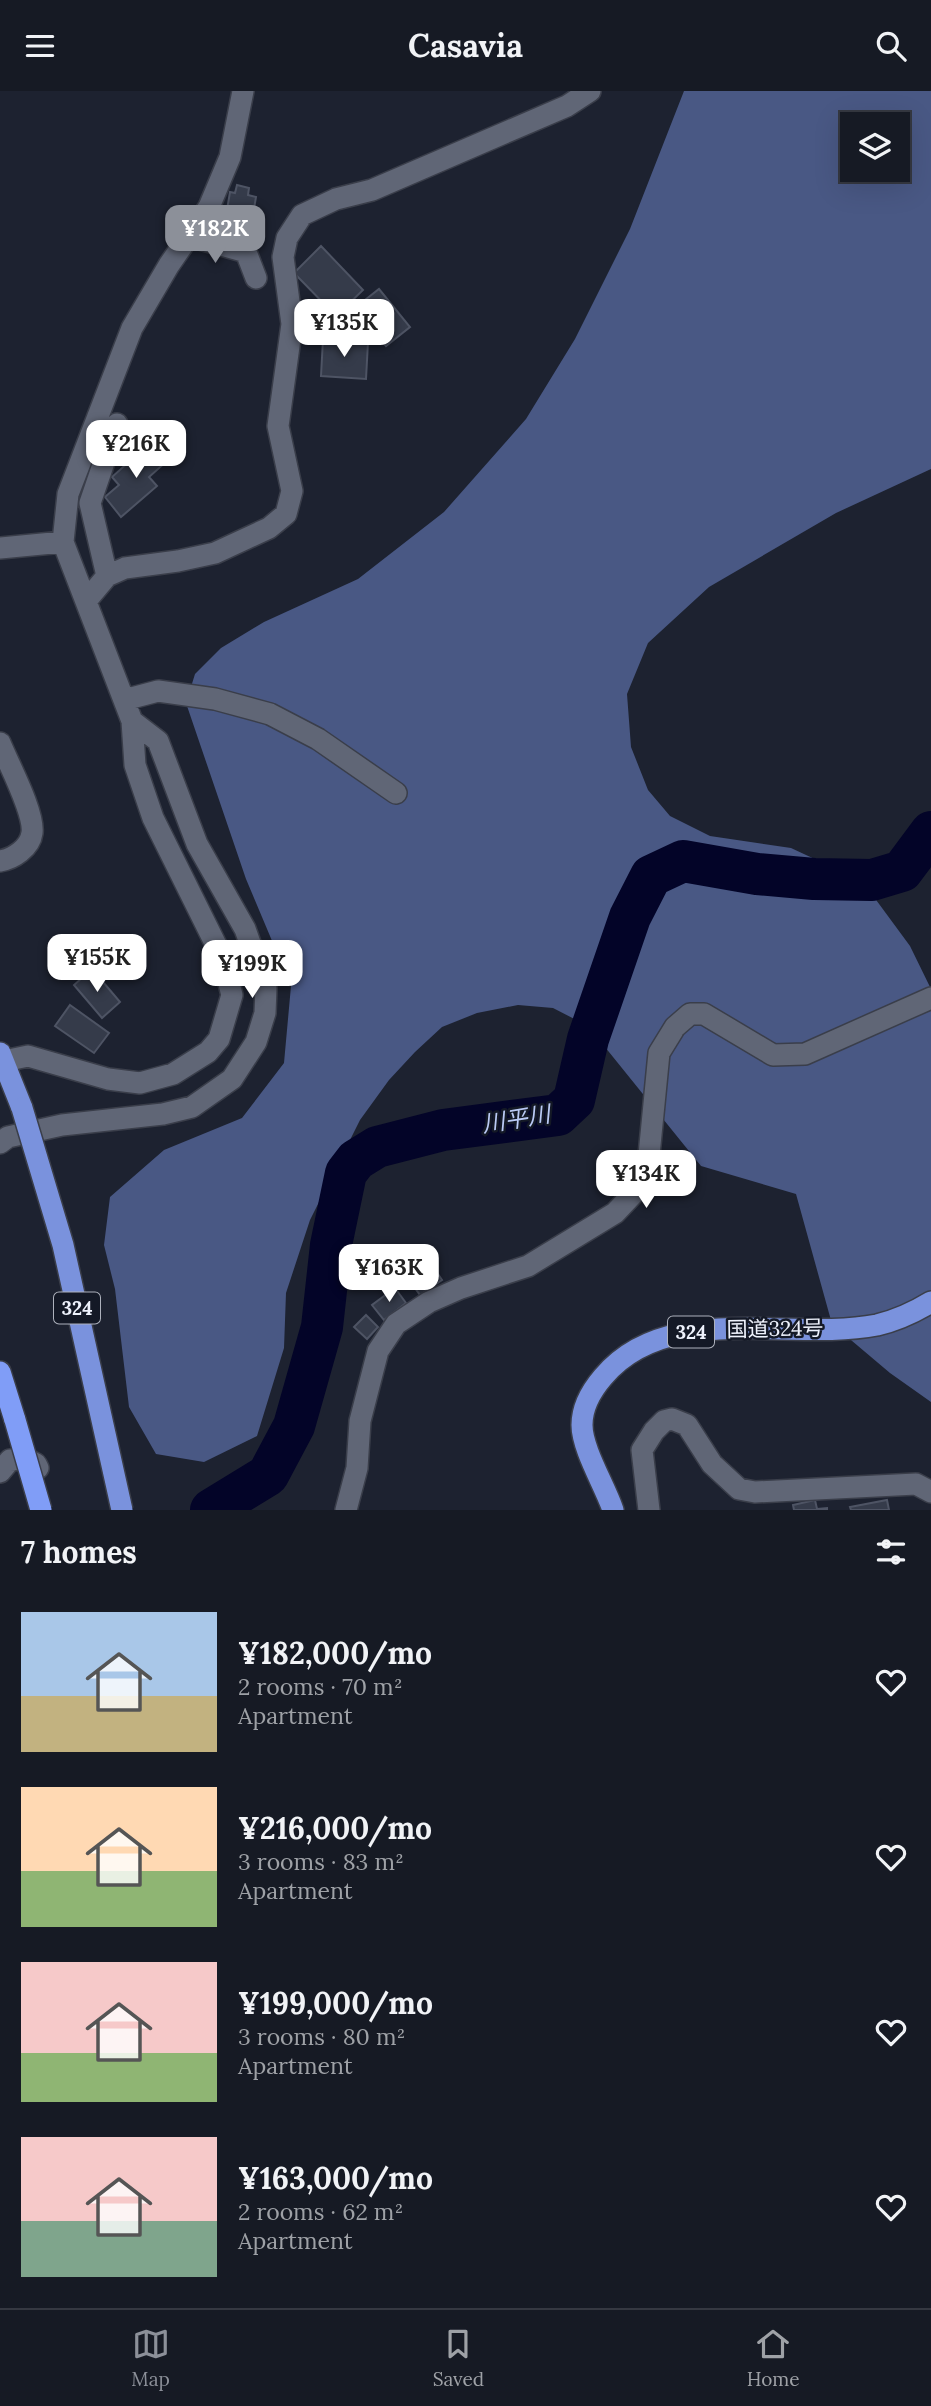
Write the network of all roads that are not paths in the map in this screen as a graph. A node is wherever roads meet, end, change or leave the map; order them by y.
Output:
1 (243, 91) edge
2 (590, 91) edge
3 (189, 236) junction
4 (256, 278) dead end
5 (117, 424) dead end
6 (63, 542) junction
7 (0, 548) edge
8 (107, 576) junction
9 (86, 601) junction
10 (124, 700) junction
11 (132, 721) junction
12 (0, 743) edge
13 (396, 793) dead end
14 (0, 861) edge
15 (931, 998) edge
16 (2, 1057) edge
17 (3, 1137) edge
18 (931, 1302) edge
19 (0, 1372) edge
20 (0, 1379) edge
21 (15, 1420) junction
22 (0, 1472) edge
23 (926, 1482) edge
24 (40, 1510) edge
25 (122, 1510) edge
26 (346, 1510) edge
27 (613, 1510) edge
28 (649, 1510) edge

1 - 3 street
2 - 8 street
3 - 4 street
3 - 6 street
5 - 8 street
6 - 7 street
6 - 9 street
8 - 9 street
9 - 10 street
10 - 11 street
10 - 13 street
11 - 16 street
11 - 17 street
12 - 14 street
15 - 26 street
16 - 25 highway, 324, bridge
18 - 27 highway, 国道324号 / 324
19 - 21 highway
20 - 21 highway
21 - 24 highway, bridge
22 - 24 street
23 - 28 street

